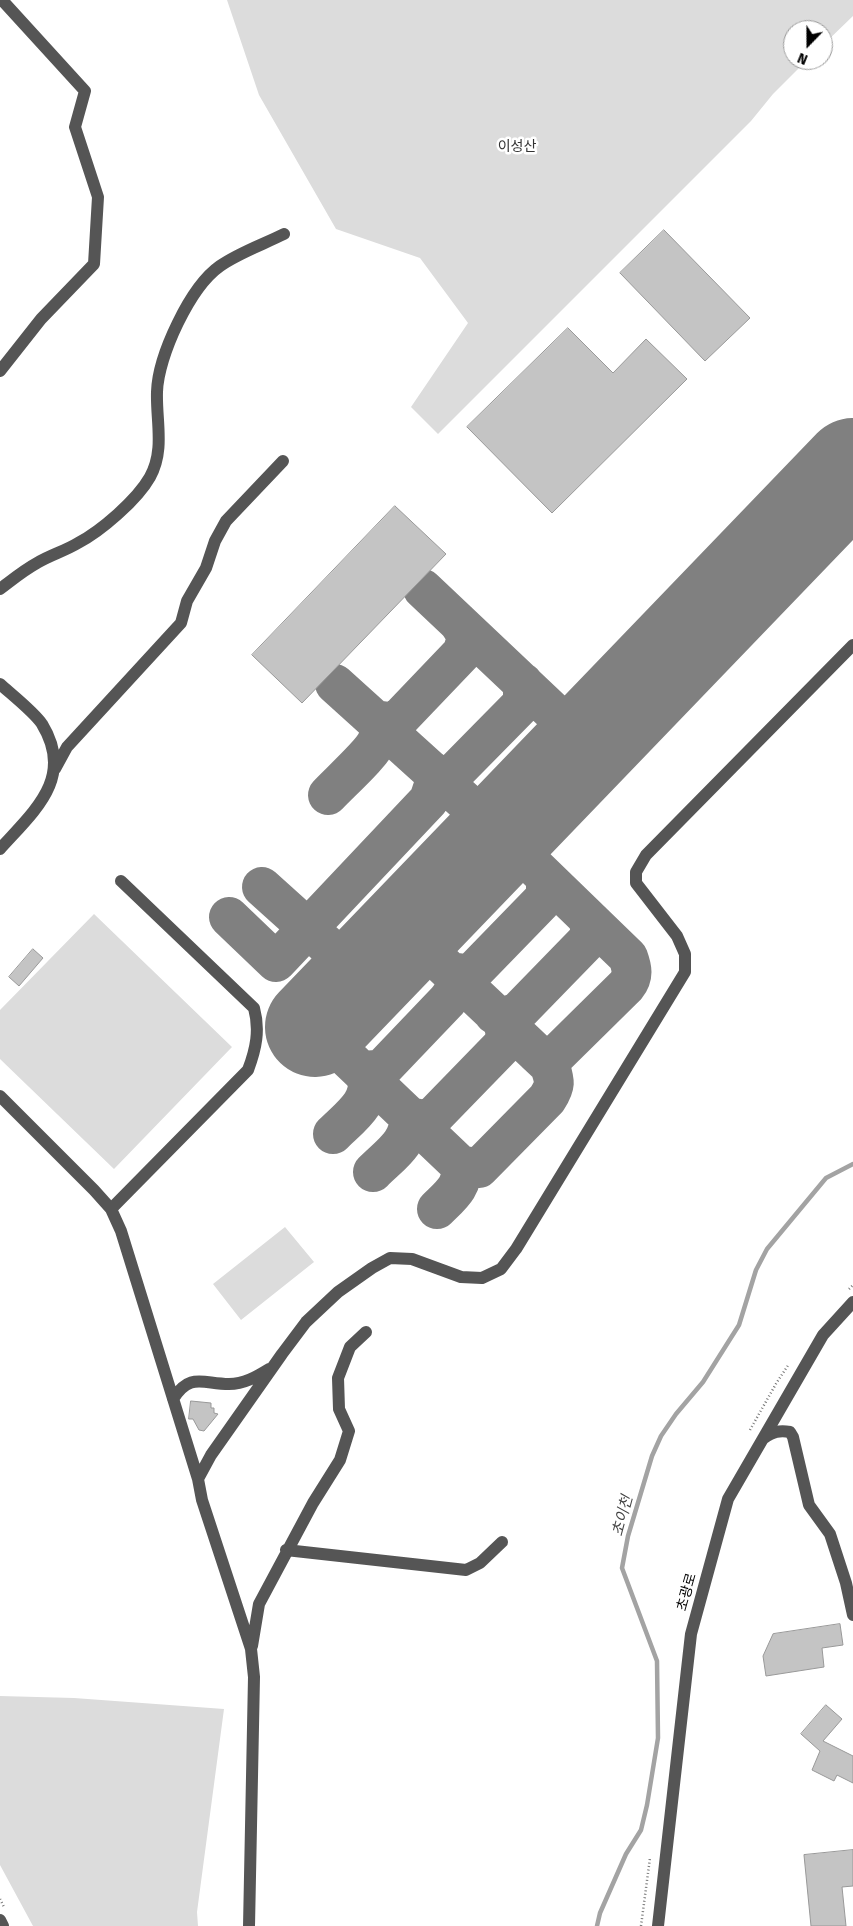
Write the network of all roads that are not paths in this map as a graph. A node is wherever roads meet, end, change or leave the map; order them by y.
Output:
1 (2, 0) edge
2 (284, 234) dead end
3 (0, 371) edge
4 (283, 461) dead end
5 (0, 590) edge
6 (853, 645) edge
7 (0, 684) edge
8 (55, 769) junction
9 (0, 849) edge
10 (121, 881) dead end
11 (0, 1096) edge
12 (111, 1210) junction
13 (853, 1302) edge
14 (366, 1332) dead end
15 (274, 1366) junction
16 (173, 1399) junction
17 (763, 1439) junction
18 (198, 1479) junction
19 (502, 1542) dead end
20 (286, 1550) junction
21 (853, 1615) edge
22 (251, 1649) junction
23 (0, 1920) edge
24 (3, 1926) edge
25 (249, 1926) edge
26 (658, 1926) edge

1 - 3 street
2 - 5 street
4 - 8 street
6 - 15 street
7 - 8 street
8 - 9 street
10 - 12 street
11 - 12 street
12 - 16 street
13 - 17 street, 초광로
14 - 20 street
15 - 16 street
15 - 18 street
16 - 18 street
17 - 21 street
17 - 26 street, 초광로
18 - 22 street
19 - 20 street
20 - 22 street
22 - 25 street
23 - 24 street

